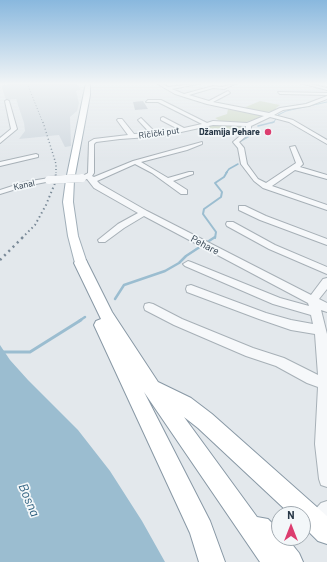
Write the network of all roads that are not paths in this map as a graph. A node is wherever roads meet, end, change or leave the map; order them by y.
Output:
1 (9, 109) edge
2 (84, 109) edge
3 (176, 109) edge
4 (241, 109) edge
5 (282, 109) edge
6 (275, 116) junction
7 (163, 119) dead end
8 (120, 120) dead end
9 (141, 120) dead end
10 (206, 124) junction
11 (248, 125) junction
12 (182, 129) junction
13 (154, 134) junction
14 (132, 136) junction
15 (0, 141) edge
16 (327, 142) edge
17 (200, 143) dead end
18 (293, 147) dead end
19 (36, 156) dead end
20 (135, 162) junction
21 (0, 164) edge
22 (295, 168) junction
23 (191, 173) dead end
24 (327, 177) edge
25 (88, 178) junction
26 (167, 181) junction
27 (266, 186) junction
28 (0, 192) edge
29 (184, 192) dead end
30 (242, 208) dead end
31 (327, 208) edge
32 (144, 213) junction
33 (230, 224) dead end
34 (102, 240) dead end
35 (327, 242) edge
36 (81, 263) junction
37 (188, 264) dead end
38 (327, 271) edge
39 (327, 282) edge
40 (190, 289) dead end
41 (149, 307) dead end
42 (319, 307) edge
43 (320, 330) junction
44 (325, 354) edge
45 (324, 383) junction
46 (151, 387) junction
47 (327, 479) edge
48 (238, 509) junction
49 (323, 521) edge
50 (212, 562) edge
51 (275, 562) edge
52 (290, 562) edge

1 - 15 street
2 - 36 main road
3 - 10 street
4 - 6 street
5 - 6 street
6 - 11 street
6 - 16 street
7 - 12 street
8 - 14 street
9 - 13 street
10 - 11 street, Ričički put
10 - 12 street, Ričički put
11 - 27 street
12 - 13 street, Ričički put
13 - 14 street, Ričički put
14 - 25 street, Ričički put
17 - 20 street, Kanal
18 - 22 street
19 - 21 street
20 - 25 street, Kanal
20 - 26 street
22 - 24 street
22 - 27 street
23 - 26 street
25 - 28 street, Kanal, bridge
25 - 32 street, Pehare
26 - 29 street
27 - 31 street
30 - 35 street
32 - 34 street
32 - 42 street, Pehare
33 - 38 street
36 - 46 highway
36 - 50 highway
37 - 42 street
39 - 42 street
40 - 43 street
41 - 45 street
42 - 43 street
43 - 44 street
44 - 45 street
45 - 47 street
46 - 48 highway
46 - 49 highway
48 - 51 highway
48 - 52 highway

